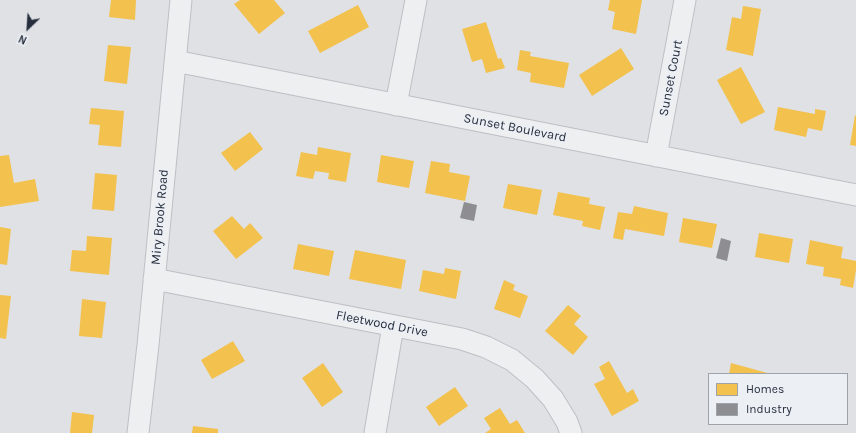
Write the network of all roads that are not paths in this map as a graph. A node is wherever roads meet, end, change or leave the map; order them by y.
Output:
1 (181, 0) edge
2 (416, 0) edge
3 (686, 0) edge
4 (175, 61) junction
5 (396, 105) junction
6 (656, 156) junction
7 (856, 195) edge
8 (154, 278) junction
9 (393, 326) junction
10 (138, 433) edge
11 (375, 433) edge
12 (571, 433) edge

1 - 4 street, Miry Brook Road
2 - 5 street
3 - 6 street, Sunset Court
4 - 5 street, Sunset Boulevard
4 - 8 street, Miry Brook Road
5 - 6 street, Sunset Boulevard
6 - 7 street, Sunset Boulevard
8 - 9 street, Fleetwood Drive
8 - 10 street, Miry Brook Road
9 - 11 street
9 - 12 street, Fleetwood Drive

